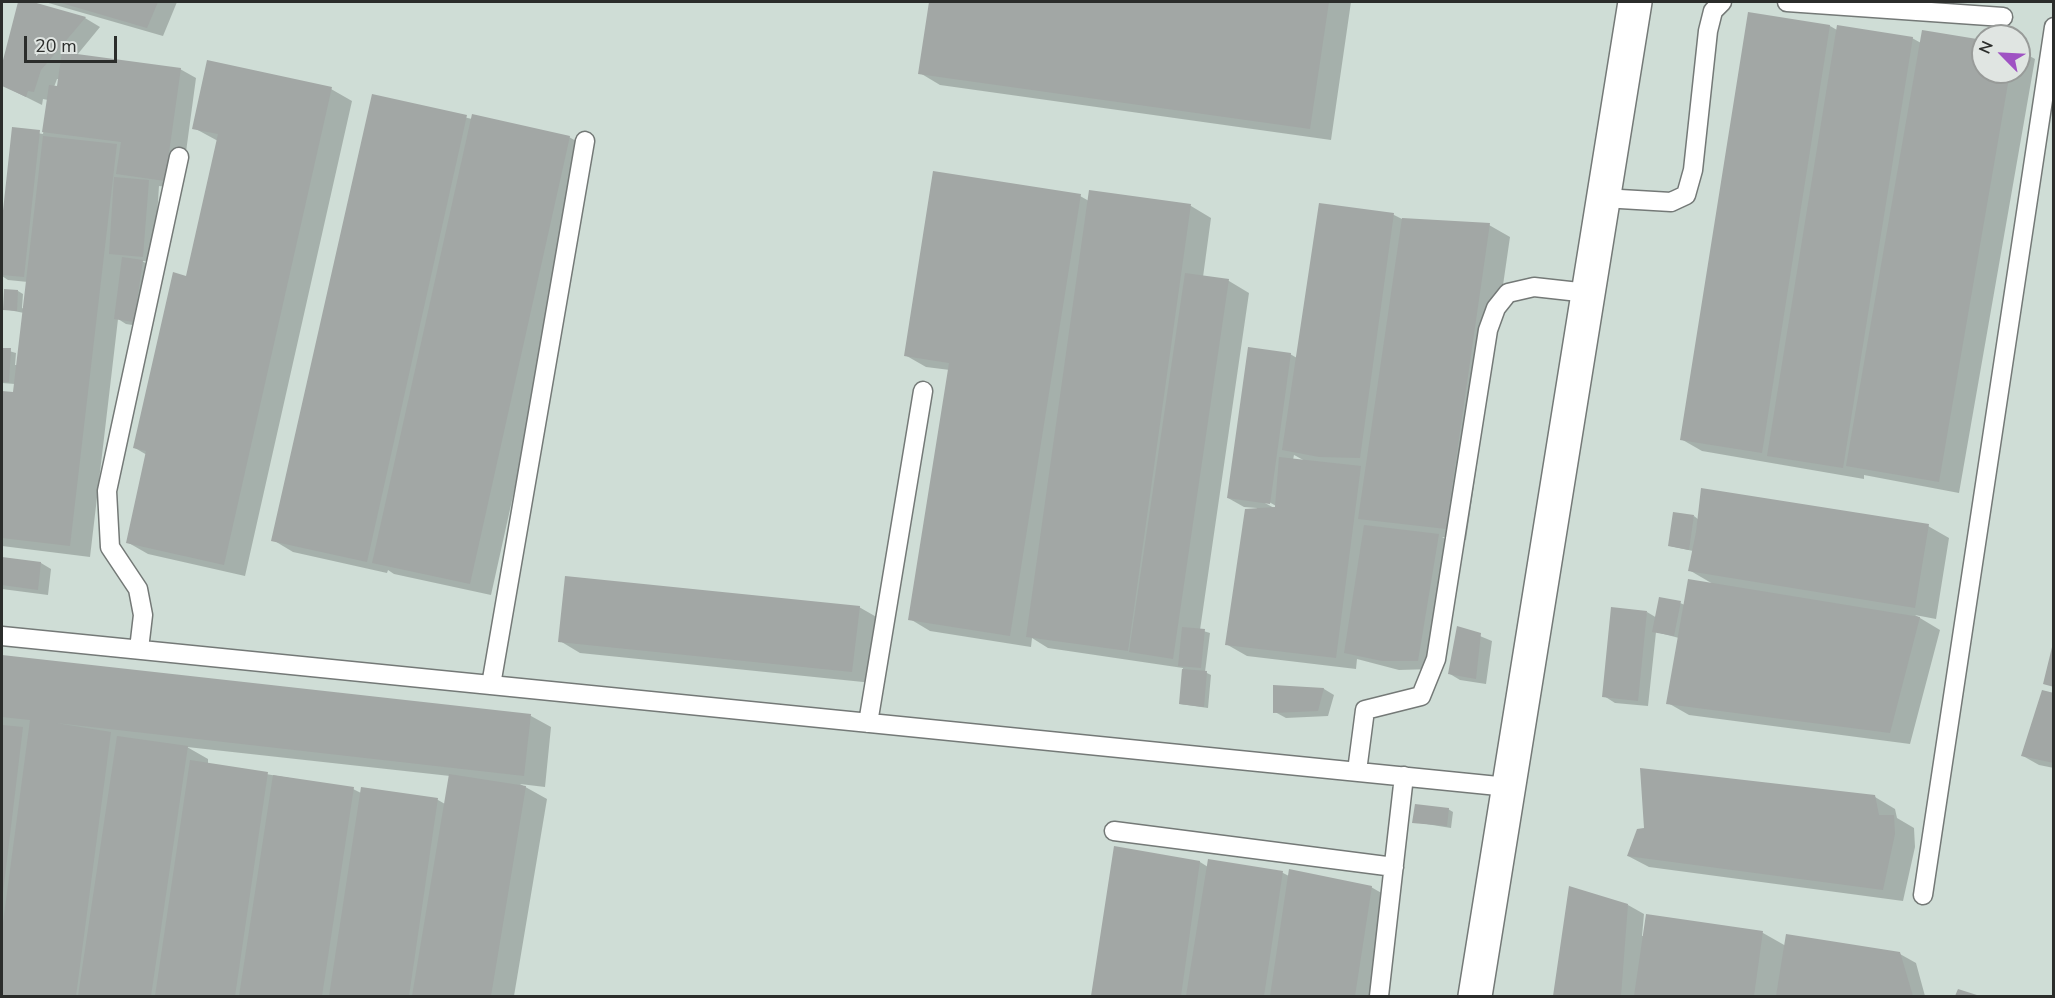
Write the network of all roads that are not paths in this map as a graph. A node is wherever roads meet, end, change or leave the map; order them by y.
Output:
1 (1635, 2) edge
2 (1722, 2) edge
3 (1787, 2) edge
4 (2003, 17) dead end
5 (2054, 27) edge
6 (585, 141) dead end
7 (179, 157) dead end
8 (1603, 198) junction
9 (1588, 293) junction
10 (923, 391) dead end
11 (2, 636) edge
12 (140, 650) junction
13 (491, 685) junction
14 (868, 723) junction
15 (1357, 771) junction
16 (1404, 776) junction
17 (1508, 787) junction
18 (1114, 831) dead end
19 (1394, 867) junction
20 (1923, 895) dead end
21 (1379, 996) edge
22 (1475, 996) edge

1 - 8 street
2 - 8 lane
3 - 4 lane
5 - 20 lane
6 - 13 lane
7 - 12 lane
8 - 9 street
9 - 15 lane
9 - 17 street
10 - 14 lane
11 - 12 lane
12 - 13 lane
13 - 14 lane
14 - 15 lane
15 - 16 lane
16 - 17 lane
16 - 19 lane
17 - 22 street
18 - 19 lane
19 - 21 lane

